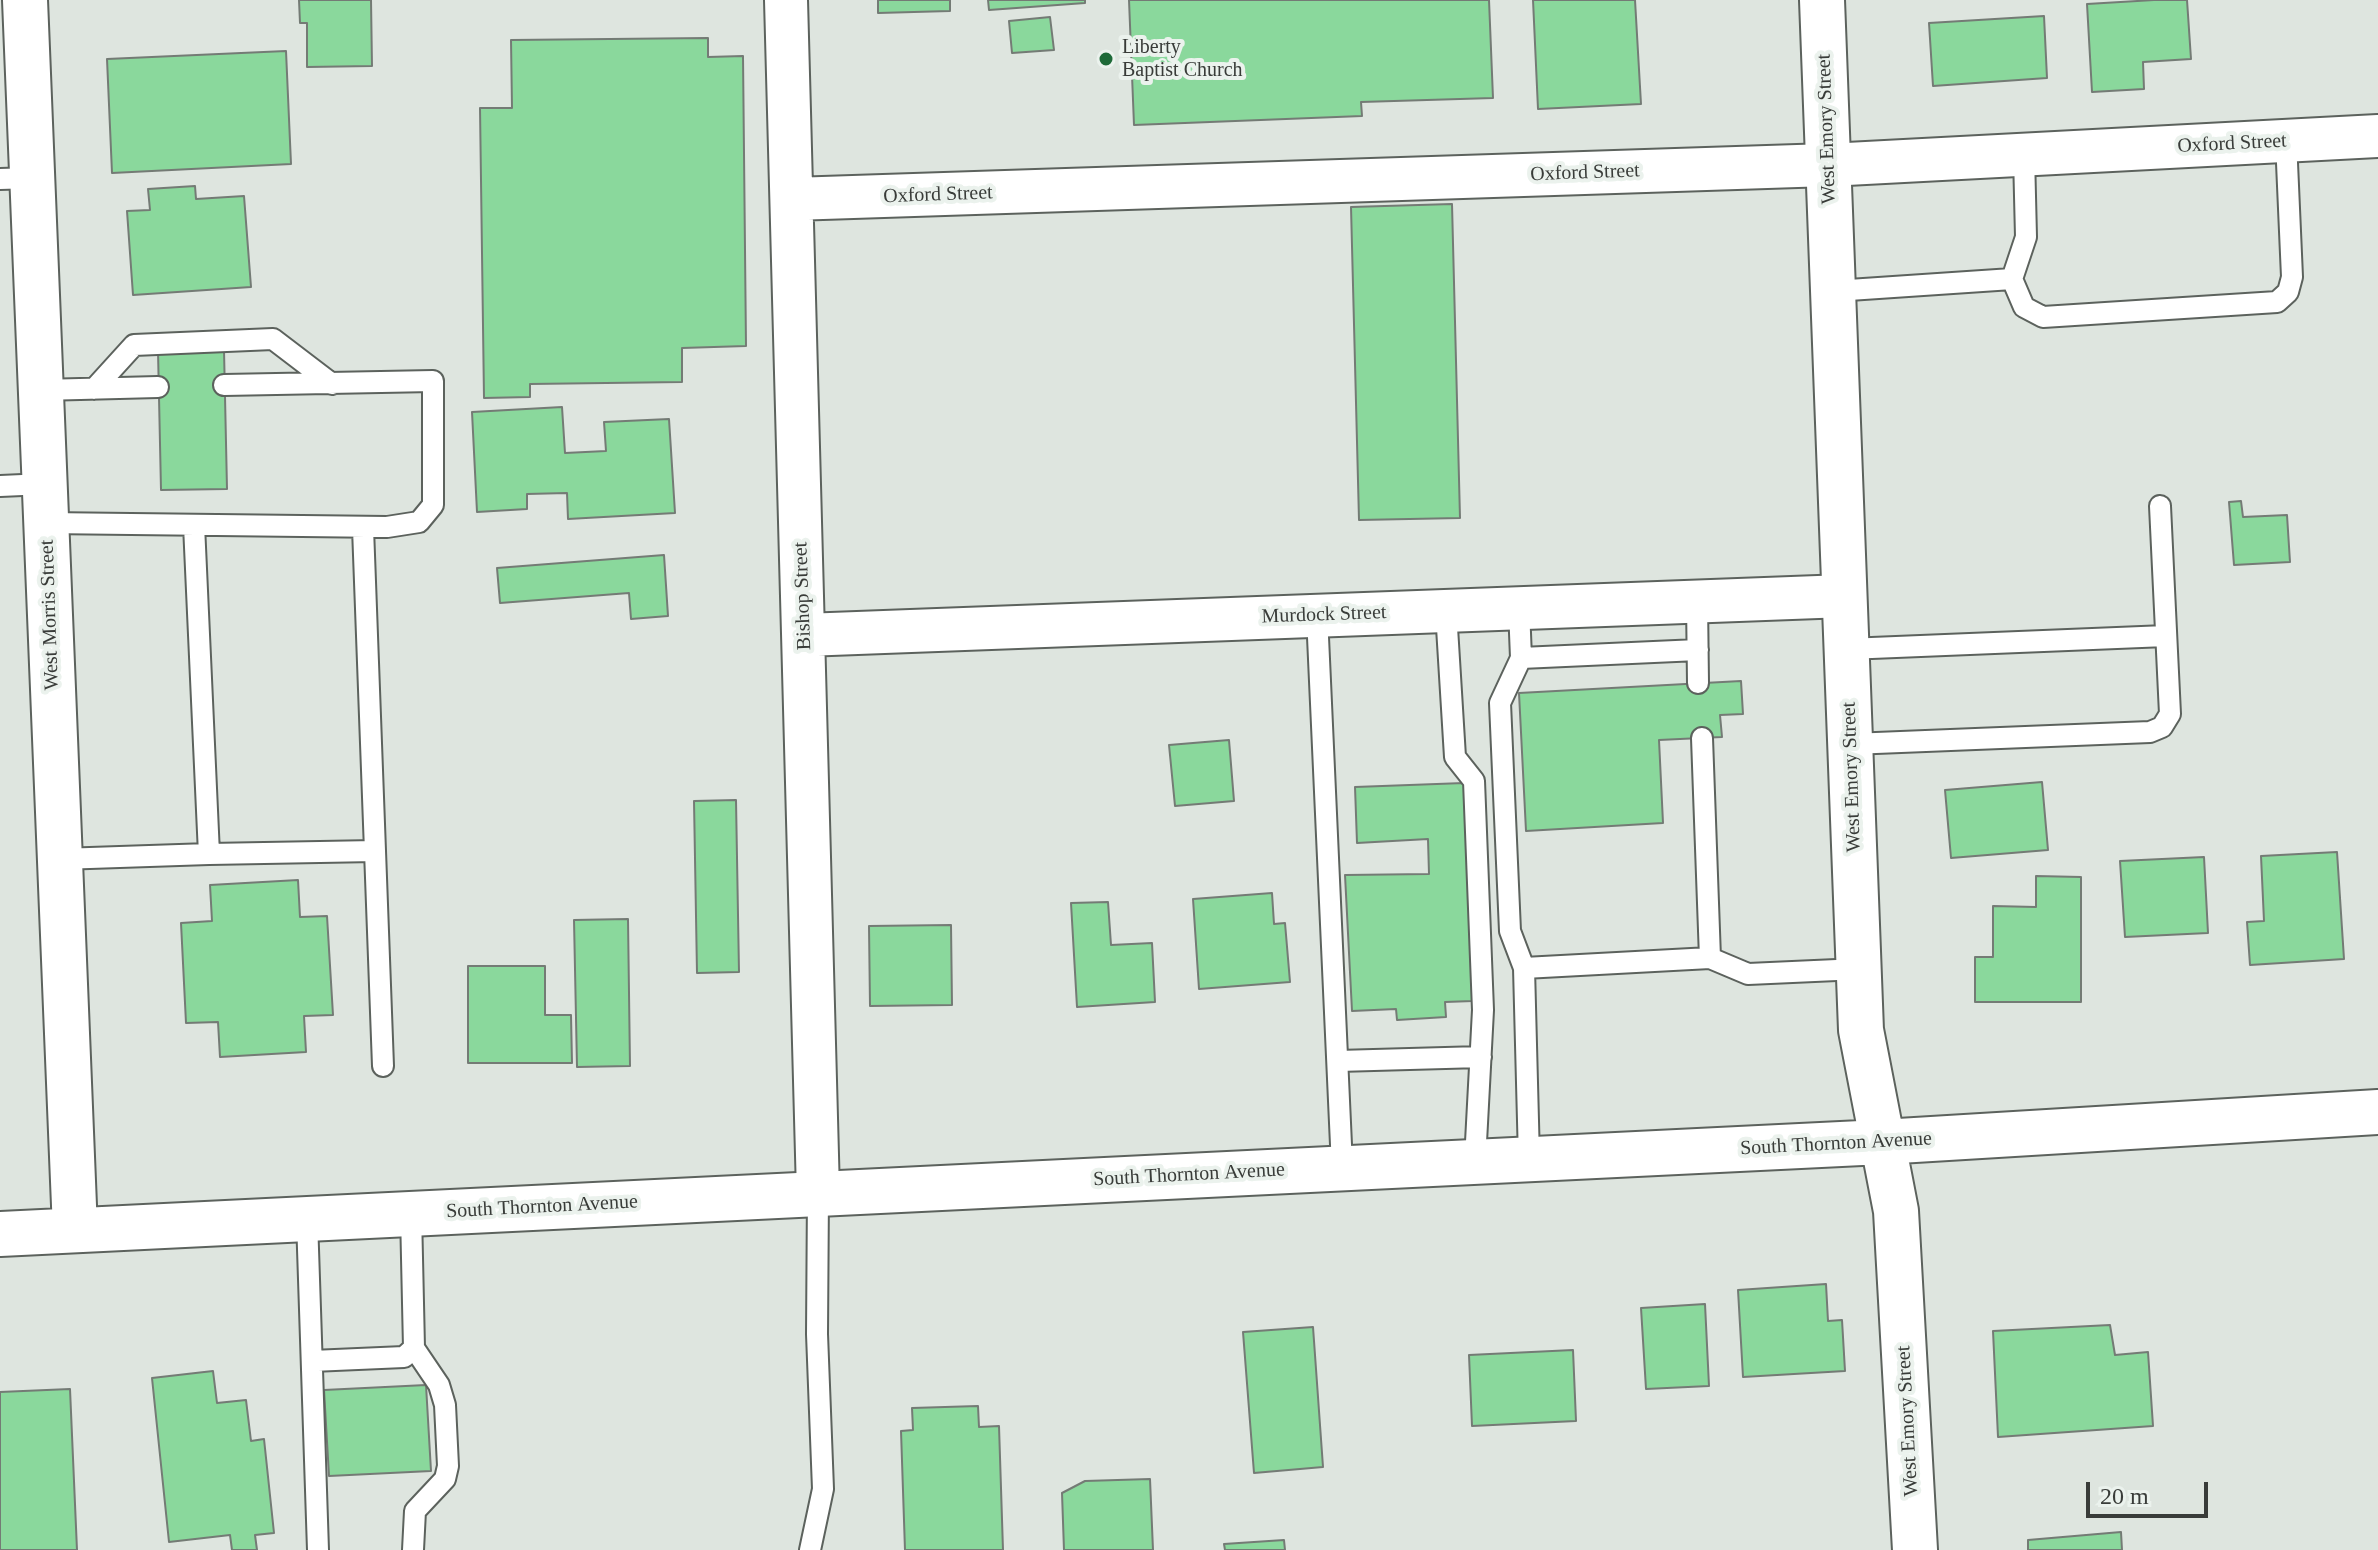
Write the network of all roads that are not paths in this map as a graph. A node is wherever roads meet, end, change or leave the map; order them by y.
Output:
1 (25, 0) edge
2 (786, 0) edge
3 (1822, 0) edge
4 (2378, 136) edge
5 (2286, 140) junction
6 (2024, 155) junction
7 (1828, 165) junction
8 (16, 179) edge
9 (792, 199) junction
10 (2012, 279) junction
11 (1834, 291) junction
12 (332, 384) junction
13 (224, 385) dead end
14 (158, 387) dead end
15 (94, 389) junction
16 (41, 390) junction
17 (0, 486) edge
18 (45, 504) junction
19 (2160, 506) dead end
20 (194, 525) junction
21 (363, 528) junction
22 (1845, 596) junction
23 (1697, 601) junction
24 (1519, 608) junction
25 (1446, 611) junction
26 (1317, 615) junction
27 (804, 635) junction
28 (2166, 636) junction
29 (1847, 649) junction
30 (1698, 650) junction
31 (1521, 658) junction
32 (1698, 683) dead end
33 (1702, 738) dead end
34 (1851, 744) junction
35 (375, 851) junction
36 (209, 854) junction
37 (60, 859) junction
38 (1710, 958) junction
39 (1524, 968) junction
40 (1859, 969) junction
41 (1481, 1057) junction
42 (1338, 1061) junction
43 (383, 1066) dead end
44 (2378, 1112) edge
45 (1882, 1142) junction
46 (1529, 1159) junction
47 (1475, 1161) junction
48 (1342, 1167) junction
49 (818, 1192) junction
50 (411, 1213) junction
51 (307, 1219) junction
52 (75, 1230) junction
53 (0, 1234) edge
54 (414, 1348) junction
55 (312, 1361) junction
56 (318, 1550) edge
57 (413, 1550) edge
58 (810, 1550) edge
59 (1915, 1550) edge

1 - 8 main road, West Morris Street
2 - 9 street, Bishop Street
3 - 7 main road, West Emory Street
4 - 5 street, Oxford Street
5 - 6 street, Oxford Street
5 - 10 lane
6 - 7 street, Oxford Street
6 - 10 lane
7 - 9 street, Oxford Street
7 - 11 main road, West Emory Street
8 - 16 main road, West Morris Street
9 - 27 street, Bishop Street
10 - 11 lane
11 - 22 main road, West Emory Street
12 - 13 lane
12 - 15 lane
12 - 21 lane
14 - 15 lane
15 - 16 lane
16 - 18 main road, West Morris Street
17 - 18 lane
18 - 20 lane
18 - 37 main road, West Morris Street
19 - 28 lane
20 - 21 lane
20 - 36 lane
21 - 35 lane
22 - 23 street, Murdock Street
22 - 29 main road, West Emory Street
23 - 24 street, Murdock Street
23 - 30 lane
24 - 25 street, Murdock Street
24 - 31 lane
25 - 26 street, Murdock Street
25 - 41 lane
26 - 27 street, Murdock Street
26 - 42 lane
27 - 49 street, Bishop Street
28 - 29 lane
28 - 34 lane
29 - 34 main road, West Emory Street
30 - 31 lane
30 - 32 lane
31 - 39 lane
33 - 38 lane
34 - 40 main road, West Emory Street
35 - 36 lane
35 - 43 lane
36 - 37 lane
37 - 52 main road, West Morris Street
38 - 39 lane
38 - 40 lane
39 - 46 lane
40 - 45 main road, West Emory Street
41 - 42 lane
41 - 47 lane
42 - 48 lane
44 - 45 main road, South Thornton Avenue
45 - 46 main road, South Thornton Avenue
45 - 59 main road, West Emory Street
46 - 47 main road, South Thornton Avenue
47 - 48 main road, South Thornton Avenue
48 - 49 main road, South Thornton Avenue
49 - 50 main road, South Thornton Avenue
49 - 58 lane
50 - 51 main road, South Thornton Avenue
50 - 54 lane
51 - 52 main road, South Thornton Avenue
51 - 55 lane
52 - 53 main road, South Thornton Avenue
54 - 55 lane
54 - 57 lane
55 - 56 lane

